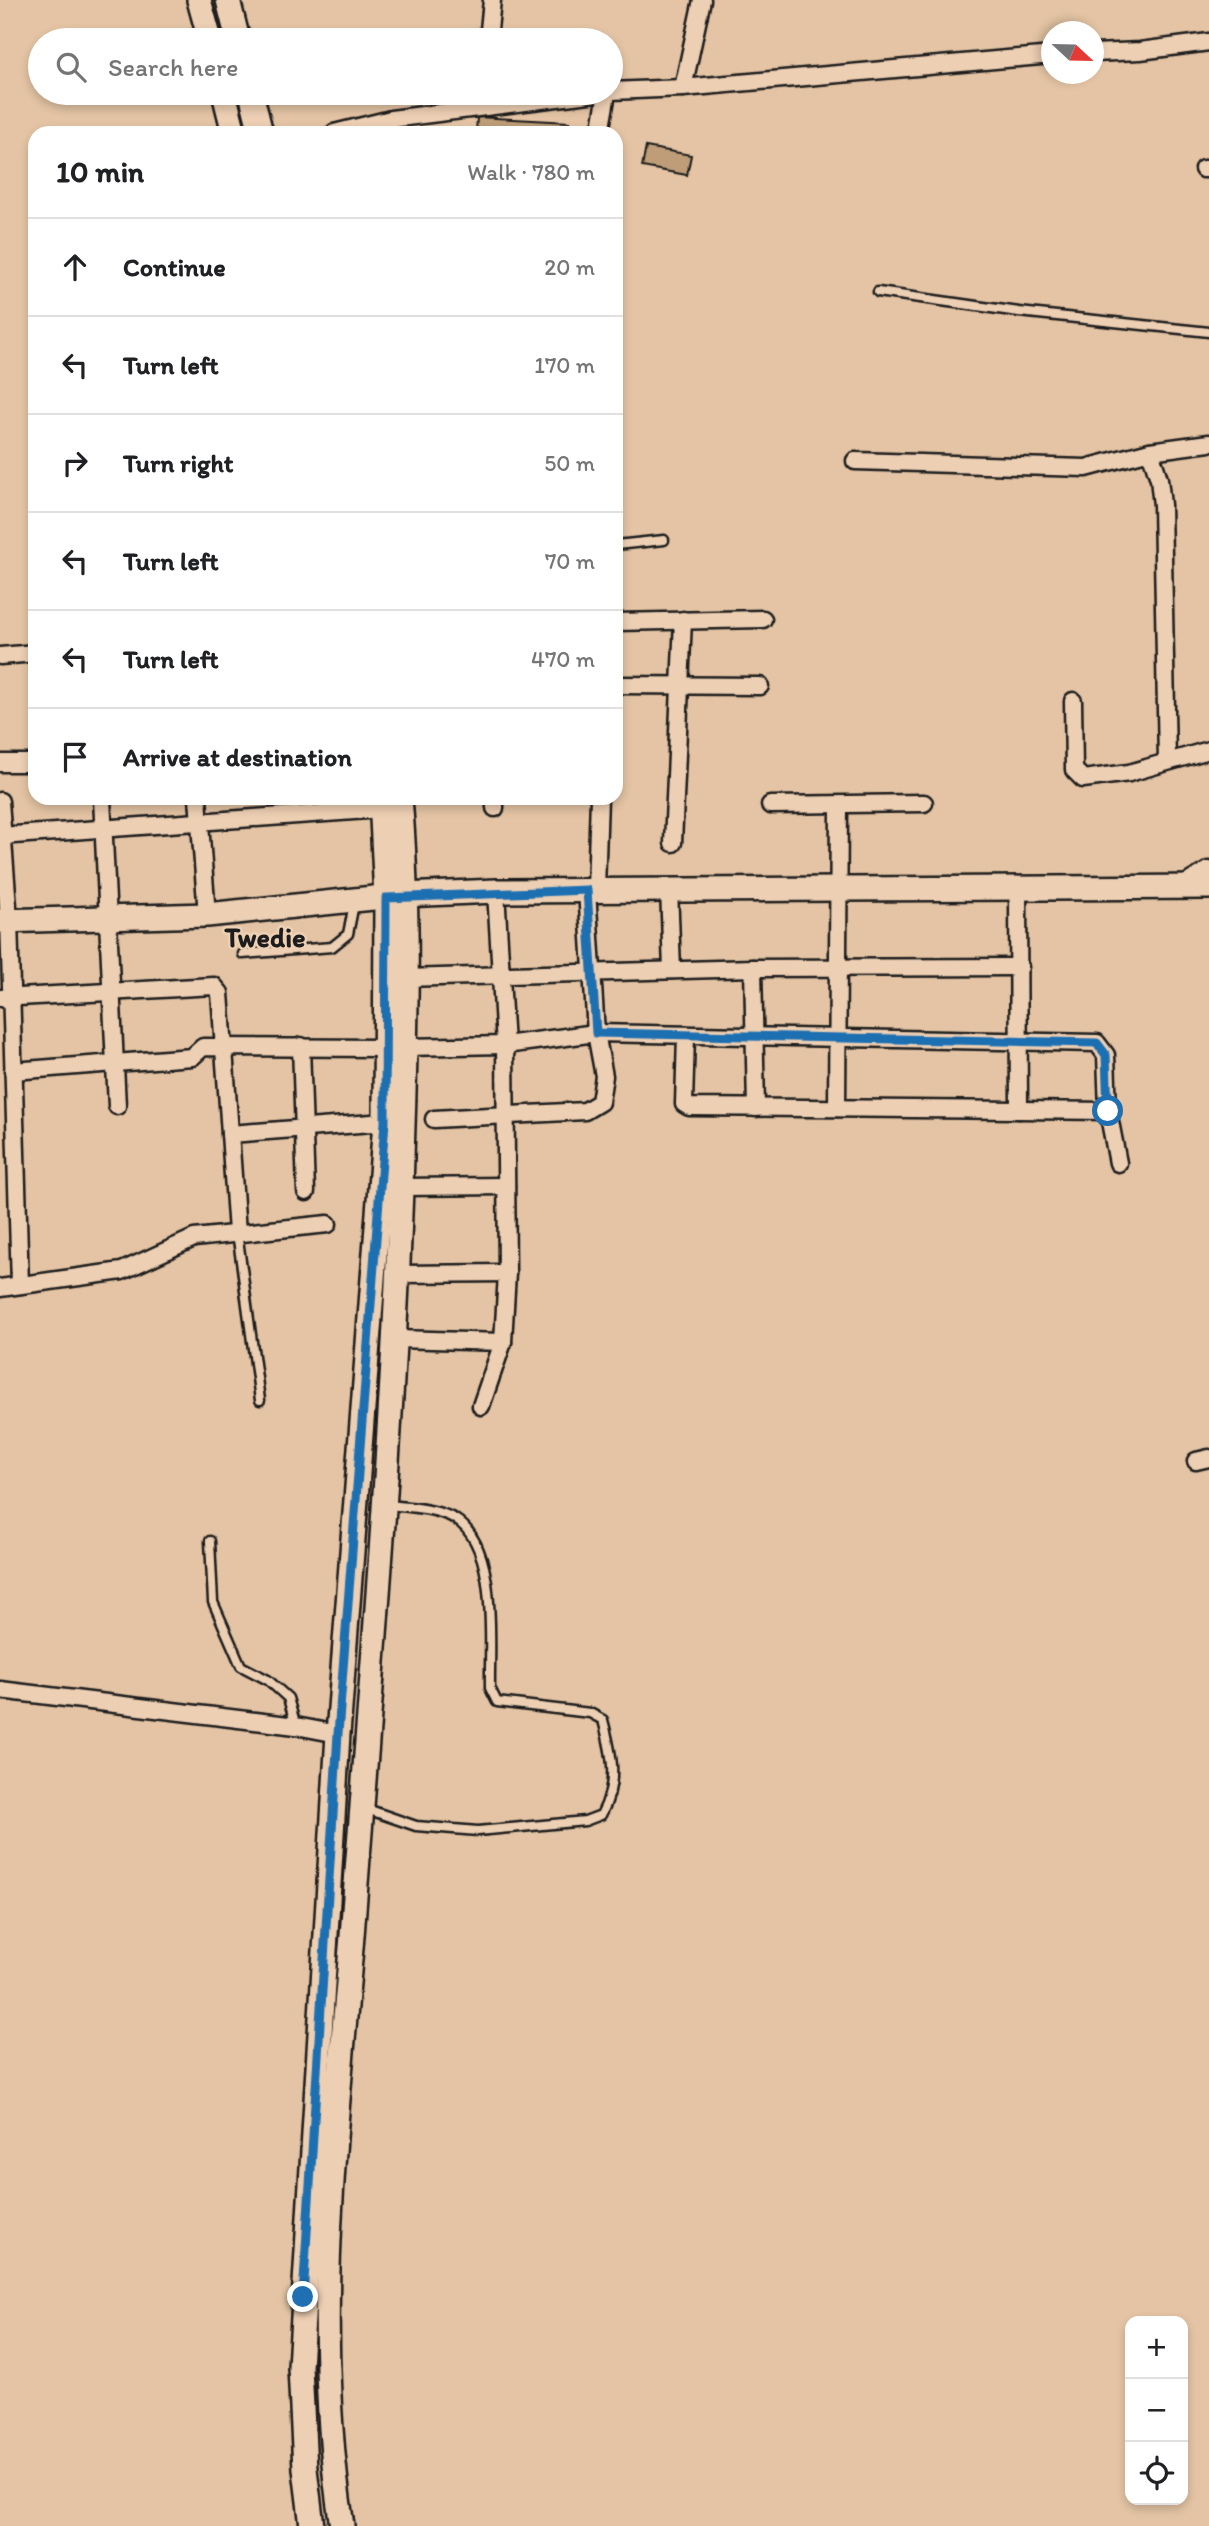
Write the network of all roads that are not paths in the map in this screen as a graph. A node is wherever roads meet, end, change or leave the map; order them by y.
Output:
1 (199, 0) edge
2 (228, 0) edge
3 (492, 0) edge
4 (702, 0) edge
5 (207, 28) edge
6 (235, 28) edge
7 (489, 28) edge
8 (1209, 42) edge
9 (1104, 53) edge
10 (1041, 56) edge
11 (683, 89) junction
12 (623, 91) edge
13 (227, 105) edge
14 (254, 105) edge
15 (455, 105) edge
16 (606, 105) edge
17 (232, 126) edge
18 (259, 126) edge
19 (362, 126) edge
20 (602, 126) edge
21 (878, 292) dead end
22 (1209, 332) edge
23 (1209, 443) edge
24 (1150, 451) junction
25 (855, 461) dead end
26 (664, 540) dead end
27 (623, 544) edge
28 (763, 619) dead end
29 (683, 620) junction
30 (623, 622) edge
31 (28, 654) edge
32 (0, 656) edge
33 (623, 685) edge
34 (680, 685) junction
35 (760, 686) dead end
36 (1073, 701) dead end
37 (1209, 750) edge
38 (1167, 761) junction
39 (0, 763) edge
40 (28, 763) edge
41 (0, 801) edge
42 (924, 803) dead end
43 (102, 805) edge
44 (198, 805) edge
45 (360, 805) edge
46 (388, 805) edge
47 (598, 805) edge
48 (770, 805) dead end
49 (839, 805) junction
50 (199, 822) junction
51 (104, 830) junction
52 (0, 836) edge
53 (673, 843) dead end
54 (1209, 870) edge
55 (1182, 886) junction
56 (1209, 887) edge
57 (669, 888) junction
58 (839, 888) junction
59 (592, 889) junction
60 (1018, 889) junction
61 (496, 891) junction
62 (394, 896) junction
63 (355, 901) junction
64 (208, 915) junction
65 (108, 916) junction
66 (4, 920) edge
67 (243, 954) dead end
68 (1020, 967) junction
69 (753, 968) junction
70 (672, 970) junction
71 (840, 970) junction
72 (593, 972) junction
73 (501, 975) junction
74 (404, 978) junction
75 (112, 991) junction
76 (4, 998) edge
77 (596, 1033) junction
78 (685, 1035) junction
79 (754, 1035) junction
80 (838, 1036) junction
81 (1019, 1042) junction
82 (505, 1045) junction
83 (225, 1046) junction
84 (301, 1046) junction
85 (395, 1048) junction
86 (114, 1063) junction
87 (13, 1071) junction
88 (117, 1106) dead end
89 (756, 1108) junction
90 (837, 1108) junction
91 (1020, 1110) junction
92 (1108, 1111) junction
93 (506, 1115) junction
94 (434, 1119) dead end
95 (385, 1122) junction
96 (302, 1129) junction
97 (230, 1134) junction
98 (1118, 1163) dead end
99 (506, 1186) junction
100 (401, 1187) junction
101 (306, 1192) dead end
102 (328, 1224) dead end
103 (237, 1232) junction
104 (507, 1273) junction
105 (398, 1275) junction
106 (20, 1284) junction
107 (0, 1288) edge
108 (396, 1339) junction
109 (503, 1342) junction
110 (260, 1400) dead end
111 (481, 1406) dead end
112 (384, 1504) junction
113 (210, 1541) dead end
114 (0, 1690) edge
115 (296, 1726) junction
116 (338, 1734) junction
117 (362, 1807) junction
118 (312, 2526) edge
119 (342, 2526) edge

1 - 5 street
2 - 6 street
3 - 7 street
4 - 11 street
8 - 9 street
10 - 11 street
11 - 12 street
13 - 17 street
14 - 18 street
15 - 19 street
16 - 20 street
21 - 22 lane
23 - 24 street
24 - 25 street
24 - 38 street
26 - 27 lane
28 - 29 street
29 - 30 street
29 - 34 street
31 - 32 street
33 - 34 street
34 - 35 street
34 - 53 street
36 - 38 street
37 - 38 street
39 - 40 street
41 - 52 street
42 - 49 street
43 - 51 street
44 - 50 street
45 - 50 street
46 - 62 street
47 - 59 street
48 - 49 street
49 - 58 street
50 - 51 street
50 - 64 street
51 - 52 street
51 - 65 street
52 - 66 street
54 - 55 street
55 - 56 street
55 - 60 street
57 - 58 street
57 - 59 street
57 - 70 street
58 - 60 street
58 - 71 street
59 - 61 street
59 - 72 street
60 - 68 street
61 - 62 street
61 - 73 street
62 - 63 street
62 - 74 street
62 - 85 street
63 - 64 street
63 - 67 lane
64 - 65 street
65 - 66 street
65 - 75 street
66 - 76 street
68 - 71 street
68 - 81 street
69 - 70 street
69 - 71 street
69 - 79 street
70 - 72 street
71 - 80 street
72 - 73 street
72 - 77 street
73 - 74 street
73 - 82 street
74 - 85 street
75 - 76 street
75 - 83 street
75 - 86 street
76 - 87 street
77 - 78 street
77 - 82 street
77 - 93 street
78 - 79 street
78 - 89 street
79 - 80 street
79 - 89 street
80 - 81 street
80 - 90 street
81 - 91 street
81 - 92 street
82 - 85 street
82 - 93 street
83 - 84 street
83 - 86 street
83 - 97 street
84 - 85 street
84 - 96 street
85 - 95 street
85 - 100 street
86 - 87 street
86 - 88 street
87 - 106 street
89 - 90 street
90 - 91 street
91 - 92 street
92 - 98 street
93 - 94 street
93 - 99 street
95 - 96 street
95 - 116 street
96 - 97 street
96 - 101 street
97 - 103 street
99 - 100 street
99 - 104 street
100 - 105 street
102 - 103 street
103 - 106 street
103 - 110 lane
104 - 105 street
104 - 109 street
105 - 108 street
106 - 107 street
108 - 109 street
108 - 112 street
109 - 111 street
112 - 117 street
112 - 117 lane
113 - 115 lane
114 - 115 street
115 - 116 street
116 - 118 street
117 - 119 street

